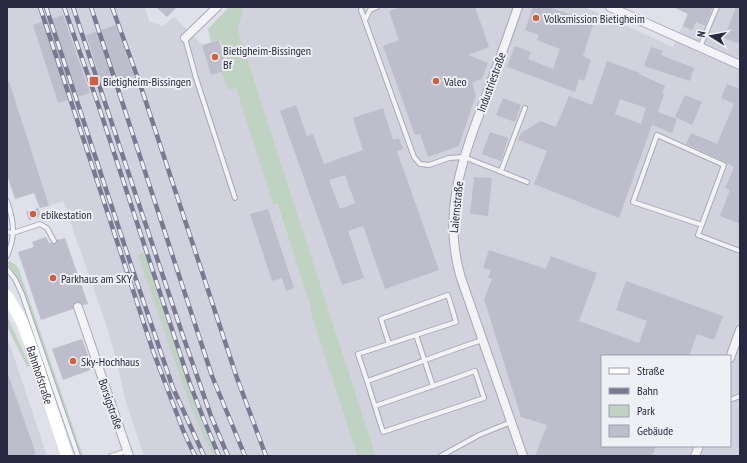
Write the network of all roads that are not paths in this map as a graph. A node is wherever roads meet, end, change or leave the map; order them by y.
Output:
1 (217, 7) edge
2 (378, 7) edge
3 (518, 7) edge
4 (610, 7) edge
5 (717, 7) edge
6 (361, 10) dead end
7 (365, 20) junction
8 (185, 38) joint
9 (700, 47) junction
10 (740, 65) edge
11 (525, 108) dead end
12 (464, 157) junction
13 (501, 171) junction
14 (527, 182) dead end
15 (235, 198) dead end
16 (7, 201) edge
17 (702, 225) junction
18 (7, 232) edge
19 (13, 233) junction
20 (54, 242) dead end
21 (740, 251) edge
22 (7, 256) edge
23 (7, 269) edge
24 (7, 296) edge
25 (78, 307) dead end
26 (740, 330) edge
27 (416, 335) junction
28 (482, 340) junction
29 (389, 344) junction
30 (731, 355) edge
31 (424, 361) junction
32 (367, 381) junction
33 (433, 386) junction
34 (375, 406) junction
35 (511, 422) junction
36 (128, 453) edge
37 (67, 456) edge
38 (78, 456) edge
39 (111, 456) edge
40 (441, 456) edge
41 (523, 456) edge

1 - 8 street
2 - 7 lane
3 - 12 street, Industriestraße
4 - 9 street
5 - 9 lane
6 - 7 lane
7 - 12 lane
8 - 15 lane
9 - 10 street
11 - 13 lane
12 - 13 lane
12 - 28 street, Laiernstraße
13 - 14 lane
16 - 19 lane
17 - 17 lane
17 - 21 lane
18 - 19 lane
19 - 20 lane
19 - 22 lane
23 - 38 lane
24 - 37 street, Bahnhofstraße
25 - 36 street, Borsigstraße
26 - 30 street
27 - 29 lane
27 - 29 lane
27 - 31 lane
28 - 31 lane
28 - 35 street, Laiernstraße
29 - 32 lane
31 - 32 lane
31 - 33 lane
32 - 34 lane
33 - 34 lane
33 - 34 lane
35 - 40 lane
35 - 41 street, Laiernstraße
36 - 39 lane

